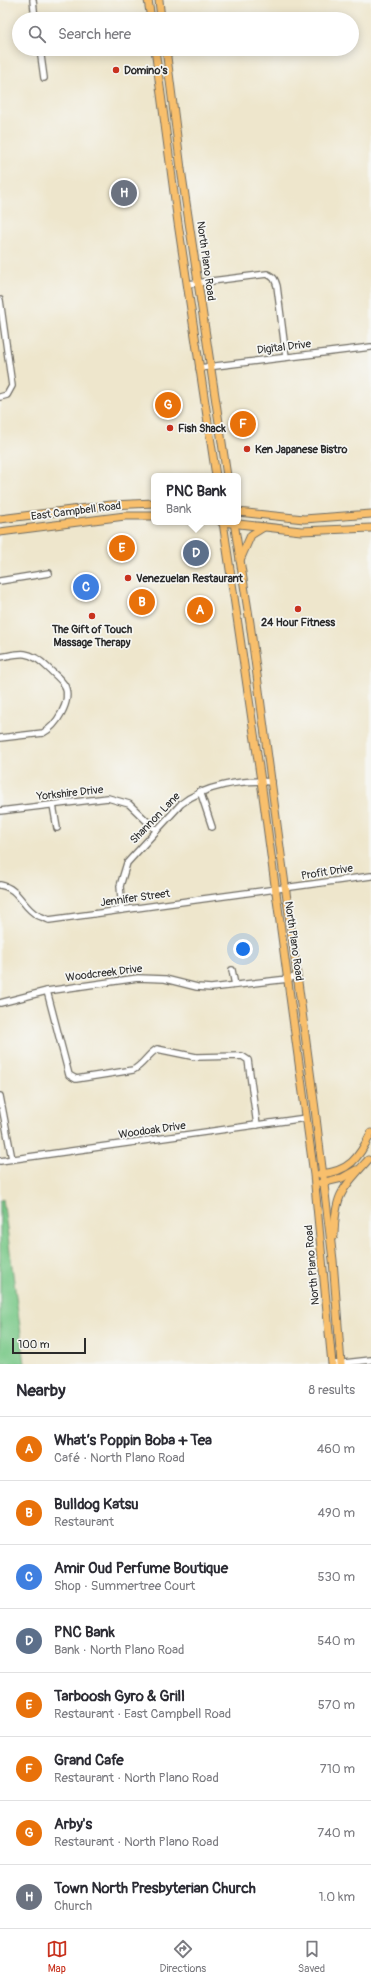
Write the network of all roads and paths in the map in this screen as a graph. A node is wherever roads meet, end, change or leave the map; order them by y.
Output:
1 (32, 0) edge
2 (148, 0) edge
3 (159, 0) edge
4 (34, 12) edge
5 (150, 12) edge
6 (160, 12) edge
7 (41, 56) edge
8 (155, 56) edge
9 (167, 56) edge
10 (44, 78) dead end
11 (178, 141) junction
12 (167, 143) junction
13 (189, 221) junction
14 (178, 223) junction
15 (198, 283) junction
16 (188, 284) junction
17 (0, 300) edge
18 (2, 323) edge
19 (371, 347) edge
20 (286, 357) junction
21 (210, 367) junction
22 (199, 368) junction
23 (0, 397) edge
24 (215, 473) edge
25 (227, 473) edge
26 (151, 503) edge
27 (97, 507) junction
28 (241, 512) edge
29 (371, 514) edge
30 (22, 516) junction
31 (151, 516) edge
32 (0, 519) edge
33 (98, 519) junction
34 (241, 524) edge
35 (223, 525) edge
36 (234, 525) edge
37 (264, 527) junction
38 (371, 528) edge
39 (24, 529) junction
40 (0, 532) edge
41 (240, 560) junction
42 (49, 573) dead end
43 (0, 581) edge
44 (239, 621) junction
45 (250, 622) junction
46 (0, 657) edge
47 (0, 738) edge
48 (262, 781) junction
49 (272, 782) junction
50 (200, 791) junction
51 (54, 805) junction
52 (0, 811) edge
53 (212, 827) dead end
54 (57, 828) dead end
55 (156, 830) junction
56 (371, 876) edge
57 (0, 884) edge
58 (286, 888) junction
59 (276, 889) junction
60 (122, 910) junction
61 (232, 970) dead end
62 (297, 976) junction
63 (288, 979) junction
64 (235, 985) junction
65 (47, 991) junction
66 (0, 1003) edge
67 (0, 1096) edge
68 (316, 1109) junction
69 (306, 1118) junction
70 (257, 1125) junction
71 (371, 1133) edge
72 (370, 1158) edge
73 (12, 1159) junction
74 (0, 1160) edge
75 (324, 1174) junction
76 (314, 1175) junction
77 (324, 1183) junction
78 (315, 1184) junction
79 (333, 1260) junction
80 (371, 1360) edge
81 (332, 1364) edge
82 (339, 1364) edge

1 - 4 street
2 - 5 main road
3 - 6 main road
7 - 10 street
8 - 12 main road, North Plano Road
9 - 11 main road, North Plano Road
11 - 12 main road
11 - 13 main road, North Plano Road
12 - 14 main road, North Plano Road
13 - 14 main road
13 - 15 main road, North Plano Road
14 - 16 main road, North Plano Road
15 - 16 street
15 - 20 street
15 - 21 main road, North Plano Road
16 - 22 main road, North Plano Road
17 - 18 street
18 - 23 street
19 - 20 street, Digital Drive
20 - 21 street, Digital Drive
21 - 22 street, Digital Drive
21 - 25 main road, North Plano Road
22 - 24 main road, North Plano Road
26 - 27 main road, East Campbell Road
27 - 30 main road, East Campbell Road
27 - 33 main road
28 - 29 main road
30 - 32 main road, East Campbell Road
30 - 39 main road
31 - 33 main road, East Campbell Road
33 - 39 main road, East Campbell Road
34 - 37 main road
35 - 44 main road, North Plano Road
36 - 41 main road, North Plano Road
37 - 38 main road
37 - 41 main road
39 - 40 main road, East Campbell Road
41 - 45 main road, North Plano Road
42 - 43 street
44 - 45 main road
44 - 48 main road, North Plano Road
45 - 49 main road, North Plano Road
46 - 47 street
48 - 49 street, Shannon Lane
48 - 50 street, Shannon Lane
48 - 59 main road, North Plano Road
49 - 58 main road, North Plano Road
50 - 53 street
50 - 55 street, Shannon Lane
51 - 52 street, Yorkshire Drive
51 - 54 street
51 - 55 street, Yorkshire Drive
55 - 60 street, Shannon Lane
56 - 58 street, Profit Drive
57 - 60 street, Jennifer Street
58 - 59 street, Jennifer Street
58 - 62 main road, North Plano Road
59 - 60 street, Jennifer Street
59 - 63 main road, North Plano Road
61 - 64 street
62 - 63 street, Woodcreek Drive
62 - 68 main road, North Plano Road
63 - 64 street, Woodcreek Drive
63 - 69 main road, North Plano Road
64 - 65 street, Woodcreek Drive
65 - 66 street, Woodcreek Drive
65 - 70 street
67 - 73 street
68 - 69 main road
68 - 75 main road, North Plano Road
69 - 70 street, Woodoak Drive
69 - 76 main road, North Plano Road
70 - 73 street, Woodoak Drive
71 - 75 main road
72 - 77 main road
72 - 79 main road
73 - 74 street, Woodoak Drive
75 - 76 main road
75 - 77 main road, North Plano Road
76 - 78 main road, North Plano Road
77 - 78 main road
77 - 79 main road, North Plano Road
78 - 81 main road, North Plano Road
79 - 82 main road, North Plano Road
80 - 82 street

